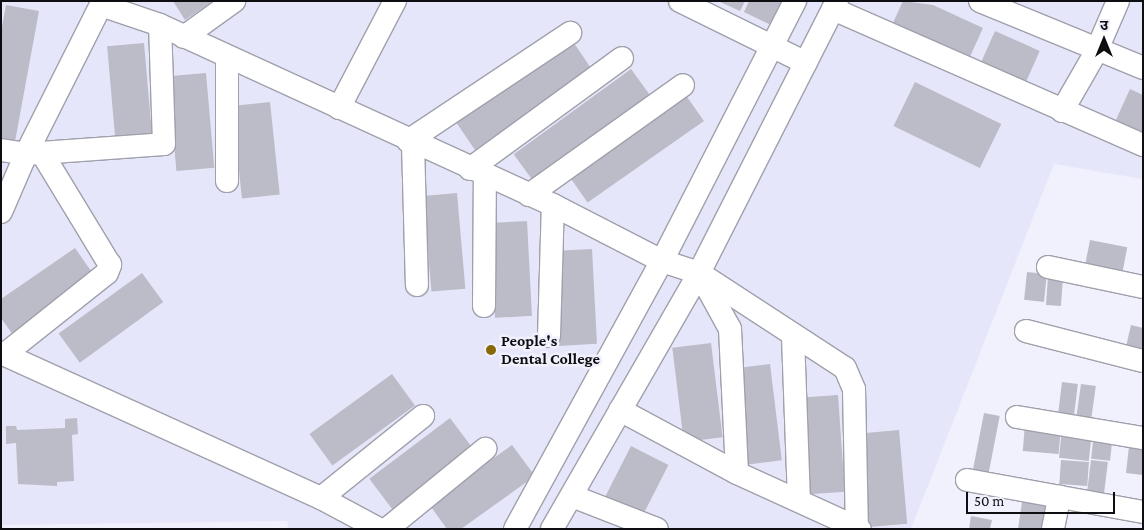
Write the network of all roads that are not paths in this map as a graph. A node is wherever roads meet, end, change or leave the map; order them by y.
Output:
1 (234, 1) edge
2 (395, 1) edge
3 (680, 1) edge
4 (795, 1) edge
5 (980, 1) edge
6 (1118, 1) edge
7 (105, 3) edge
8 (835, 5) edge
9 (160, 25) junction
10 (570, 33) dead end
11 (184, 37) junction
12 (773, 46) junction
13 (1096, 52) junction
14 (227, 57) junction
15 (622, 58) dead end
16 (806, 63) junction
17 (1143, 68) edge
18 (683, 85) dead end
19 (339, 108) junction
20 (1062, 111) junction
21 (410, 143) junction
22 (1143, 145) edge
23 (1, 150) edge
24 (34, 153) junction
25 (478, 172) junction
26 (227, 181) dead end
27 (530, 195) junction
28 (553, 205) junction
29 (1, 212) edge
30 (662, 261) junction
31 (1048, 267) dead end
32 (699, 273) junction
33 (417, 285) dead end
34 (1143, 287) edge
35 (484, 306) dead end
36 (1026, 331) dead end
37 (549, 336) dead end
38 (793, 337) junction
39 (3, 353) edge
40 (1143, 361) edge
41 (620, 410) junction
42 (422, 416) dead end
43 (1017, 417) dead end
44 (1143, 438) edge
45 (485, 449) dead end
46 (737, 473) junction
47 (967, 480) dead end
48 (572, 496) junction
49 (1059, 497) junction
50 (321, 498) junction
51 (799, 501) junction
52 (1143, 512) edge
53 (859, 528) edge
54 (379, 529) edge
55 (387, 529) edge
56 (515, 529) edge
57 (552, 529) edge
58 (657, 529) edge
59 (1053, 529) edge

1 - 11 street
2 - 19 street
3 - 12 street
4 - 12 street
5 - 13 street
6 - 13 street
7 - 9 street
7 - 24 street
8 - 16 street
8 - 20 street
9 - 11 street
9 - 24 street
10 - 21 street
11 - 14 street
12 - 16 street
12 - 30 street
13 - 17 street
13 - 20 street
14 - 19 street
14 - 26 street
15 - 25 street
16 - 32 street
18 - 27 street
19 - 21 street
20 - 22 street
21 - 25 street
21 - 33 street
23 - 24 street
24 - 29 street
24 - 39 street
25 - 27 street
25 - 35 street
27 - 28 street
28 - 30 street
28 - 37 street
30 - 32 street
30 - 56 street
31 - 34 street
32 - 38 street
32 - 41 street
32 - 46 street
36 - 40 street
38 - 51 street
38 - 53 street
39 - 50 street
41 - 46 street
41 - 48 street
42 - 50 street
43 - 44 street
45 - 55 street
46 - 51 street
47 - 49 street
48 - 57 street
48 - 58 street
49 - 52 street
49 - 59 street
50 - 54 street
51 - 53 street

